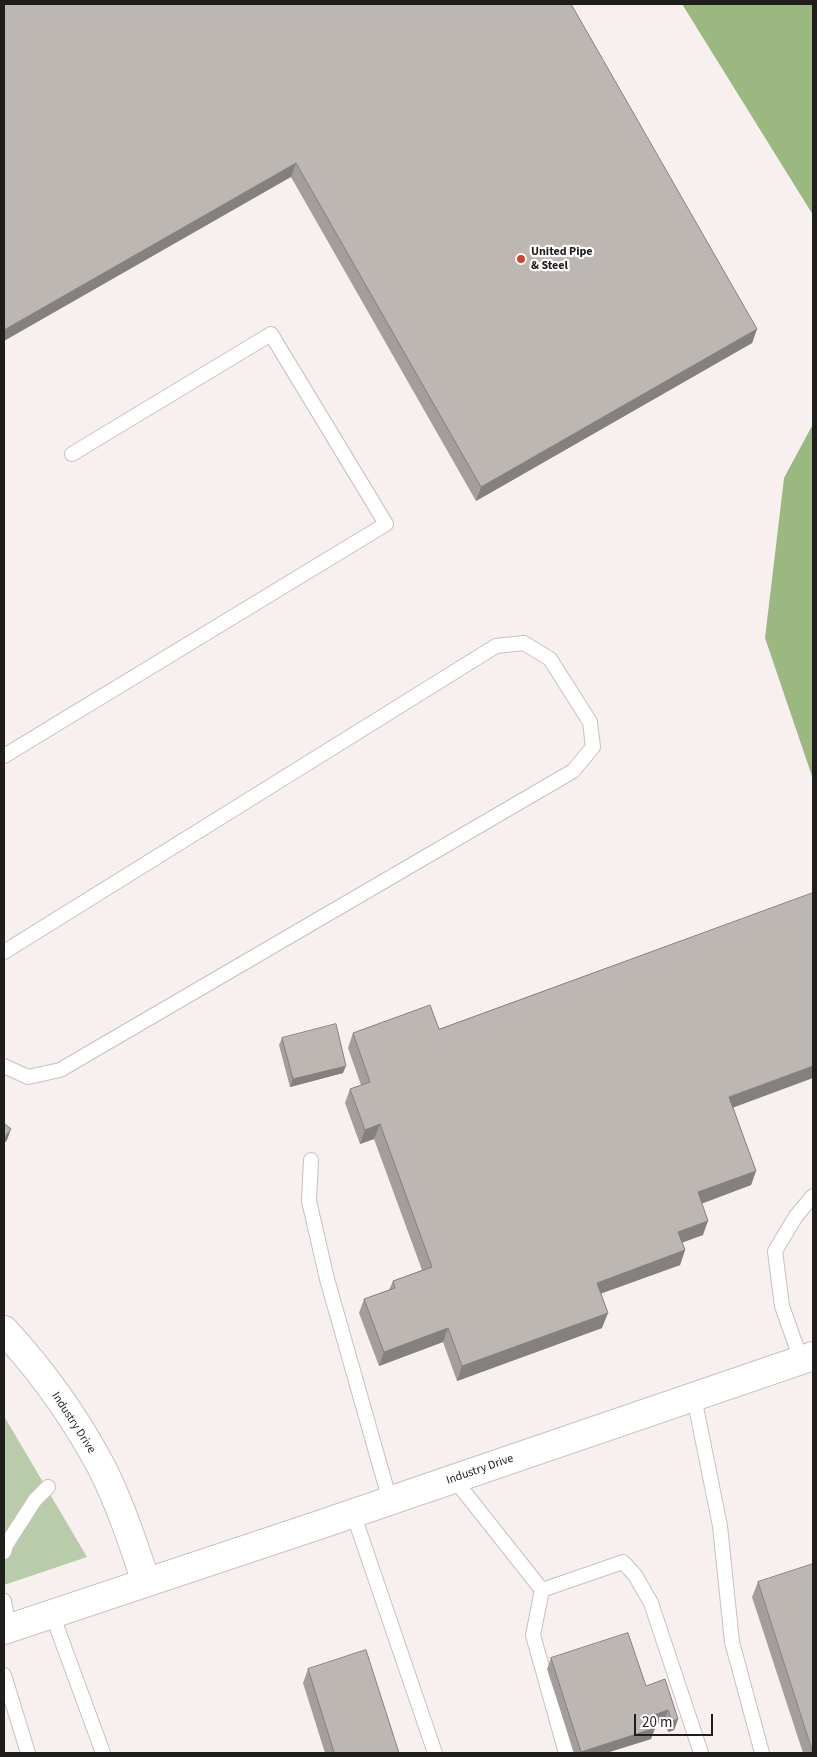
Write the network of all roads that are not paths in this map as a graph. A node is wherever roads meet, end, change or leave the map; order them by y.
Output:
1 (72, 454) dead end
2 (4, 756) edge
3 (4, 952) edge
4 (4, 1066) edge
5 (311, 1160) dead end
6 (813, 1196) edge
7 (4, 1330) edge
8 (807, 1358) edge
9 (694, 1397) junction
10 (454, 1479) junction
11 (48, 1487) dead end
12 (390, 1501) junction
13 (354, 1513) junction
14 (4, 1552) edge
15 (146, 1582) junction
16 (542, 1590) junction
17 (4, 1601) edge
18 (52, 1614) junction
19 (7, 1629) edge
20 (4, 1675) edge
21 (28, 1753) edge
22 (103, 1753) edge
23 (435, 1753) edge
24 (566, 1753) edge
25 (701, 1753) edge
26 (762, 1753) edge

1 - 2 lane
3 - 4 lane
5 - 12 lane
6 - 8 lane
7 - 15 street, Industry Drive
8 - 9 street, Industry Drive
9 - 10 street, Industry Drive
9 - 26 lane
10 - 12 street, Industry Drive
10 - 16 lane
11 - 14 lane
12 - 13 street, Industry Drive
13 - 15 street, Industry Drive
13 - 23 lane
15 - 18 street, Industry Drive
16 - 24 lane
16 - 25 lane
17 - 19 lane
18 - 19 street, Industry Drive
18 - 22 lane
20 - 21 lane

